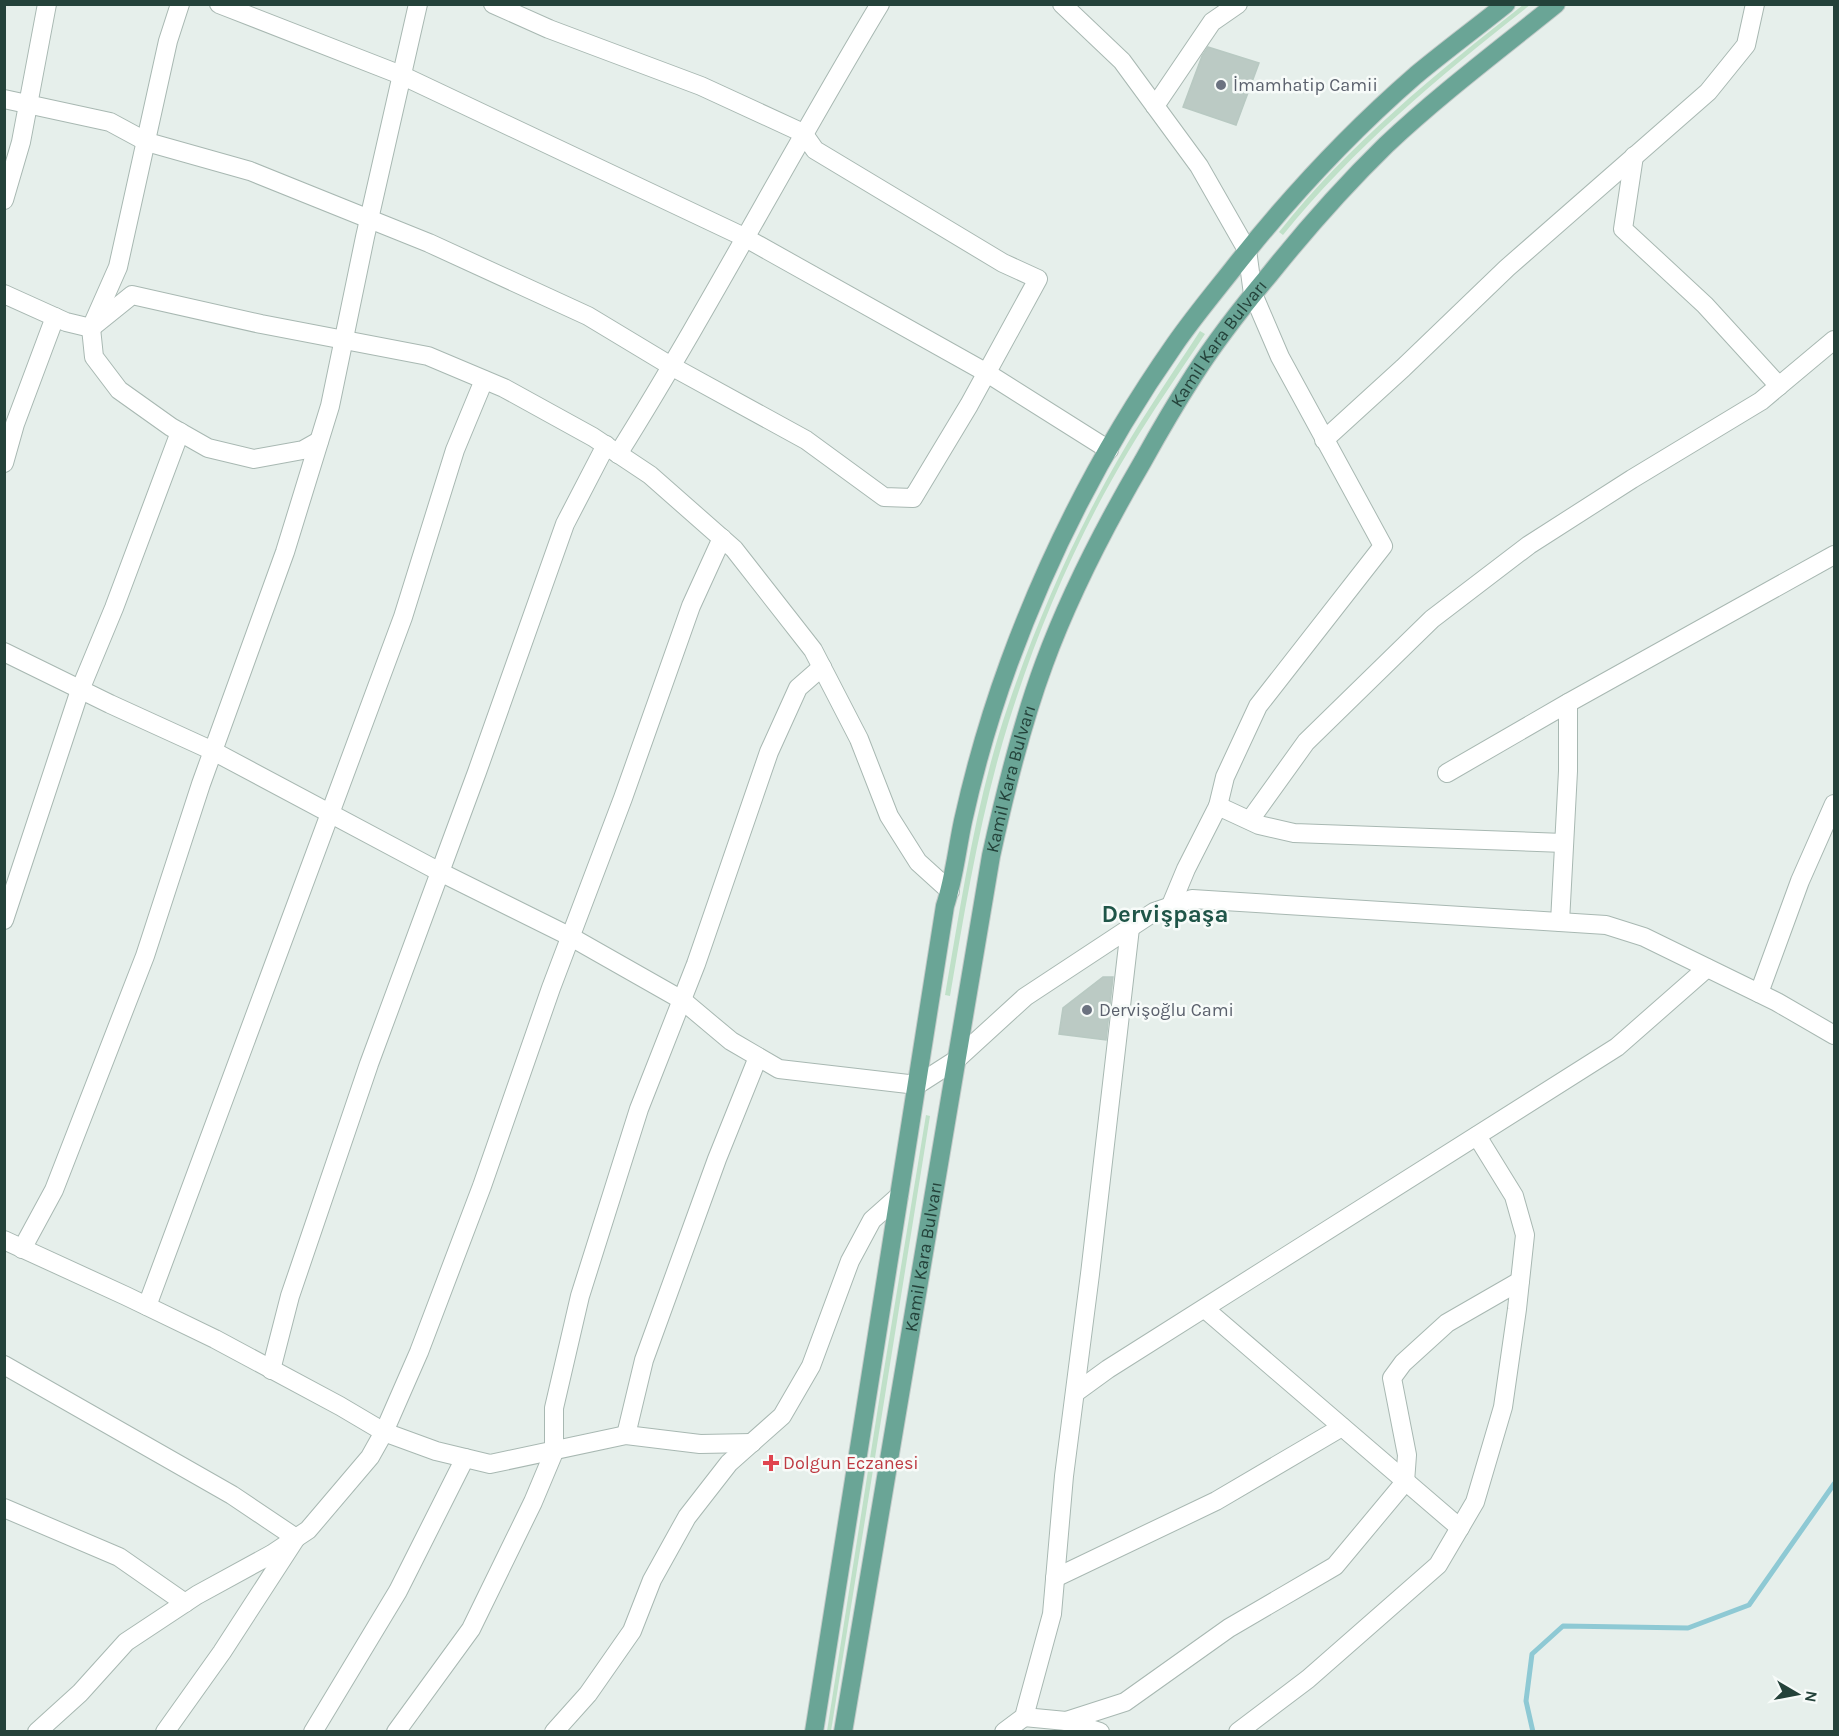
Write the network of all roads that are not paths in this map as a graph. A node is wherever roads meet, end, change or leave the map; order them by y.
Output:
1 (180, 4) edge
2 (219, 4) edge
3 (418, 4) edge
4 (493, 4) edge
5 (880, 4) edge
6 (1238, 4) edge
7 (1506, 4) edge
8 (1556, 4) edge
9 (1755, 4) edge
10 (45, 6) edge
11 (1071, 8) edge
12 (401, 75) junction
13 (4, 99) edge
14 (28, 104) junction
15 (1155, 106) junction
16 (803, 133) junction
17 (147, 142) junction
18 (1634, 156) junction
19 (4, 200) edge
20 (369, 220) junction
21 (744, 237) junction
22 (1247, 250) junction
23 (4, 294) edge
24 (1253, 294) junction
25 (55, 317) junction
26 (92, 328) junction
27 (344, 340) junction
28 (1834, 340) edge
29 (671, 366) junction
30 (987, 373) junction
31 (484, 380) junction
32 (1779, 386) junction
33 (180, 432) junction
34 (1324, 440) junction
35 (319, 441) junction
36 (612, 449) junction
37 (1109, 450) junction
38 (4, 462) edge
39 (722, 538) junction
40 (1834, 555) edge
41 (4, 652) edge
42 (822, 667) junction
43 (80, 690) junction
44 (1568, 703) junction
45 (213, 751) junction
46 (1446, 773) dead end
47 (1834, 804) edge
48 (1218, 806) junction
49 (329, 813) junction
50 (1250, 820) junction
51 (1564, 843) junction
52 (440, 872) junction
53 (950, 891) junction
54 (1171, 905) junction
55 (4, 920) edge
56 (1560, 922) junction
57 (1130, 928) junction
58 (571, 937) junction
59 (1707, 968) junction
60 (1759, 993) junction
61 (682, 1000) junction
62 (1834, 1035) edge
63 (758, 1057) junction
64 (956, 1060) junction
65 (917, 1086) junction
66 (1477, 1136) junction
67 (899, 1196) junction
68 (4, 1240) edge
69 (22, 1249) junction
70 (1520, 1281) junction
71 (147, 1306) junction
72 (1205, 1309) junction
73 (4, 1365) edge
74 (271, 1370) junction
75 (1075, 1393) junction
76 (1342, 1426) junction
77 (384, 1432) junction
78 (626, 1435) junction
79 (752, 1443) junction
80 (554, 1452) junction
81 (465, 1458) junction
82 (1406, 1482) junction
83 (4, 1508) edge
84 (1460, 1528) junction
85 (296, 1538) junction
86 (1055, 1578) junction
87 (185, 1603) junction
88 (1024, 1717) junction
89 (1066, 1721) junction
90 (38, 1731) edge
91 (165, 1731) edge
92 (313, 1731) edge
93 (396, 1731) edge
94 (555, 1731) edge
95 (814, 1731) edge
96 (843, 1731) edge
97 (1004, 1731) edge
98 (1100, 1731) edge
99 (1238, 1731) edge

1 - 17 street
2 - 12 street
3 - 12 street
4 - 16 street
5 - 16 street
6 - 15 street
7 - 22 main road, Kamil Kara Bulvarı
8 - 24 main road, Kamil Kara Bulvarı
9 - 18 street
10 - 14 street
11 - 15 street
12 - 20 street
12 - 21 street
13 - 14 street
14 - 17 street
14 - 19 street
15 - 22 street
16 - 21 street
16 - 30 street
17 - 20 street
17 - 26 street
18 - 32 street
18 - 34 street
20 - 27 street
20 - 29 street
21 - 29 street
21 - 30 street
22 - 24 street
22 - 37 main road, Kamil Kara Bulvarı
23 - 25 street
24 - 34 street
24 - 64 main road, Kamil Kara Bulvarı
25 - 26 street
25 - 38 street
26 - 27 street
26 - 33 street
27 - 31 street
27 - 35 street
28 - 32 street
29 - 30 street
29 - 36 street
30 - 37 street
31 - 36 street
31 - 49 street
32 - 50 street
33 - 35 street
33 - 43 street
34 - 48 street
35 - 45 street
36 - 39 street
36 - 52 street
37 - 53 main road, Kamil Kara Bulvarı
39 - 42 street
39 - 58 street
40 - 44 street
41 - 43 street
42 - 53 street
42 - 61 street
43 - 45 street
43 - 55 street
44 - 46 street
44 - 51 street
45 - 49 street
45 - 69 street
47 - 60 street
48 - 50 street
48 - 54 street
49 - 52 street
49 - 71 street
50 - 51 street
51 - 56 street
52 - 58 street
52 - 74 street
53 - 65 main road, Kamil Kara Bulvarı
54 - 56 street
54 - 57 street
56 - 59 street
57 - 64 street
57 - 75 street
58 - 61 street
58 - 77 street
59 - 60 street
59 - 66 street
60 - 62 street
61 - 63 street
61 - 80 street
63 - 65 street
63 - 78 street
64 - 65 street
64 - 96 main road, Kamil Kara Bulvarı
65 - 67 main road, Kamil Kara Bulvarı
66 - 70 street
66 - 72 street
67 - 79 street
67 - 95 main road, Kamil Kara Bulvarı
68 - 69 street
69 - 71 street
70 - 82 street
70 - 84 street
71 - 74 street
72 - 75 street
72 - 76 street
73 - 85 street
74 - 77 street
75 - 86 street
76 - 82 street
76 - 86 street
77 - 81 street
77 - 85 street
78 - 79 street
78 - 80 street
79 - 94 street
80 - 81 street
80 - 93 street
81 - 92 street
82 - 84 street
82 - 89 street
83 - 87 street
84 - 99 street
85 - 87 street
85 - 91 street
86 - 88 street
87 - 90 street
88 - 89 street
88 - 97 street
89 - 98 street

